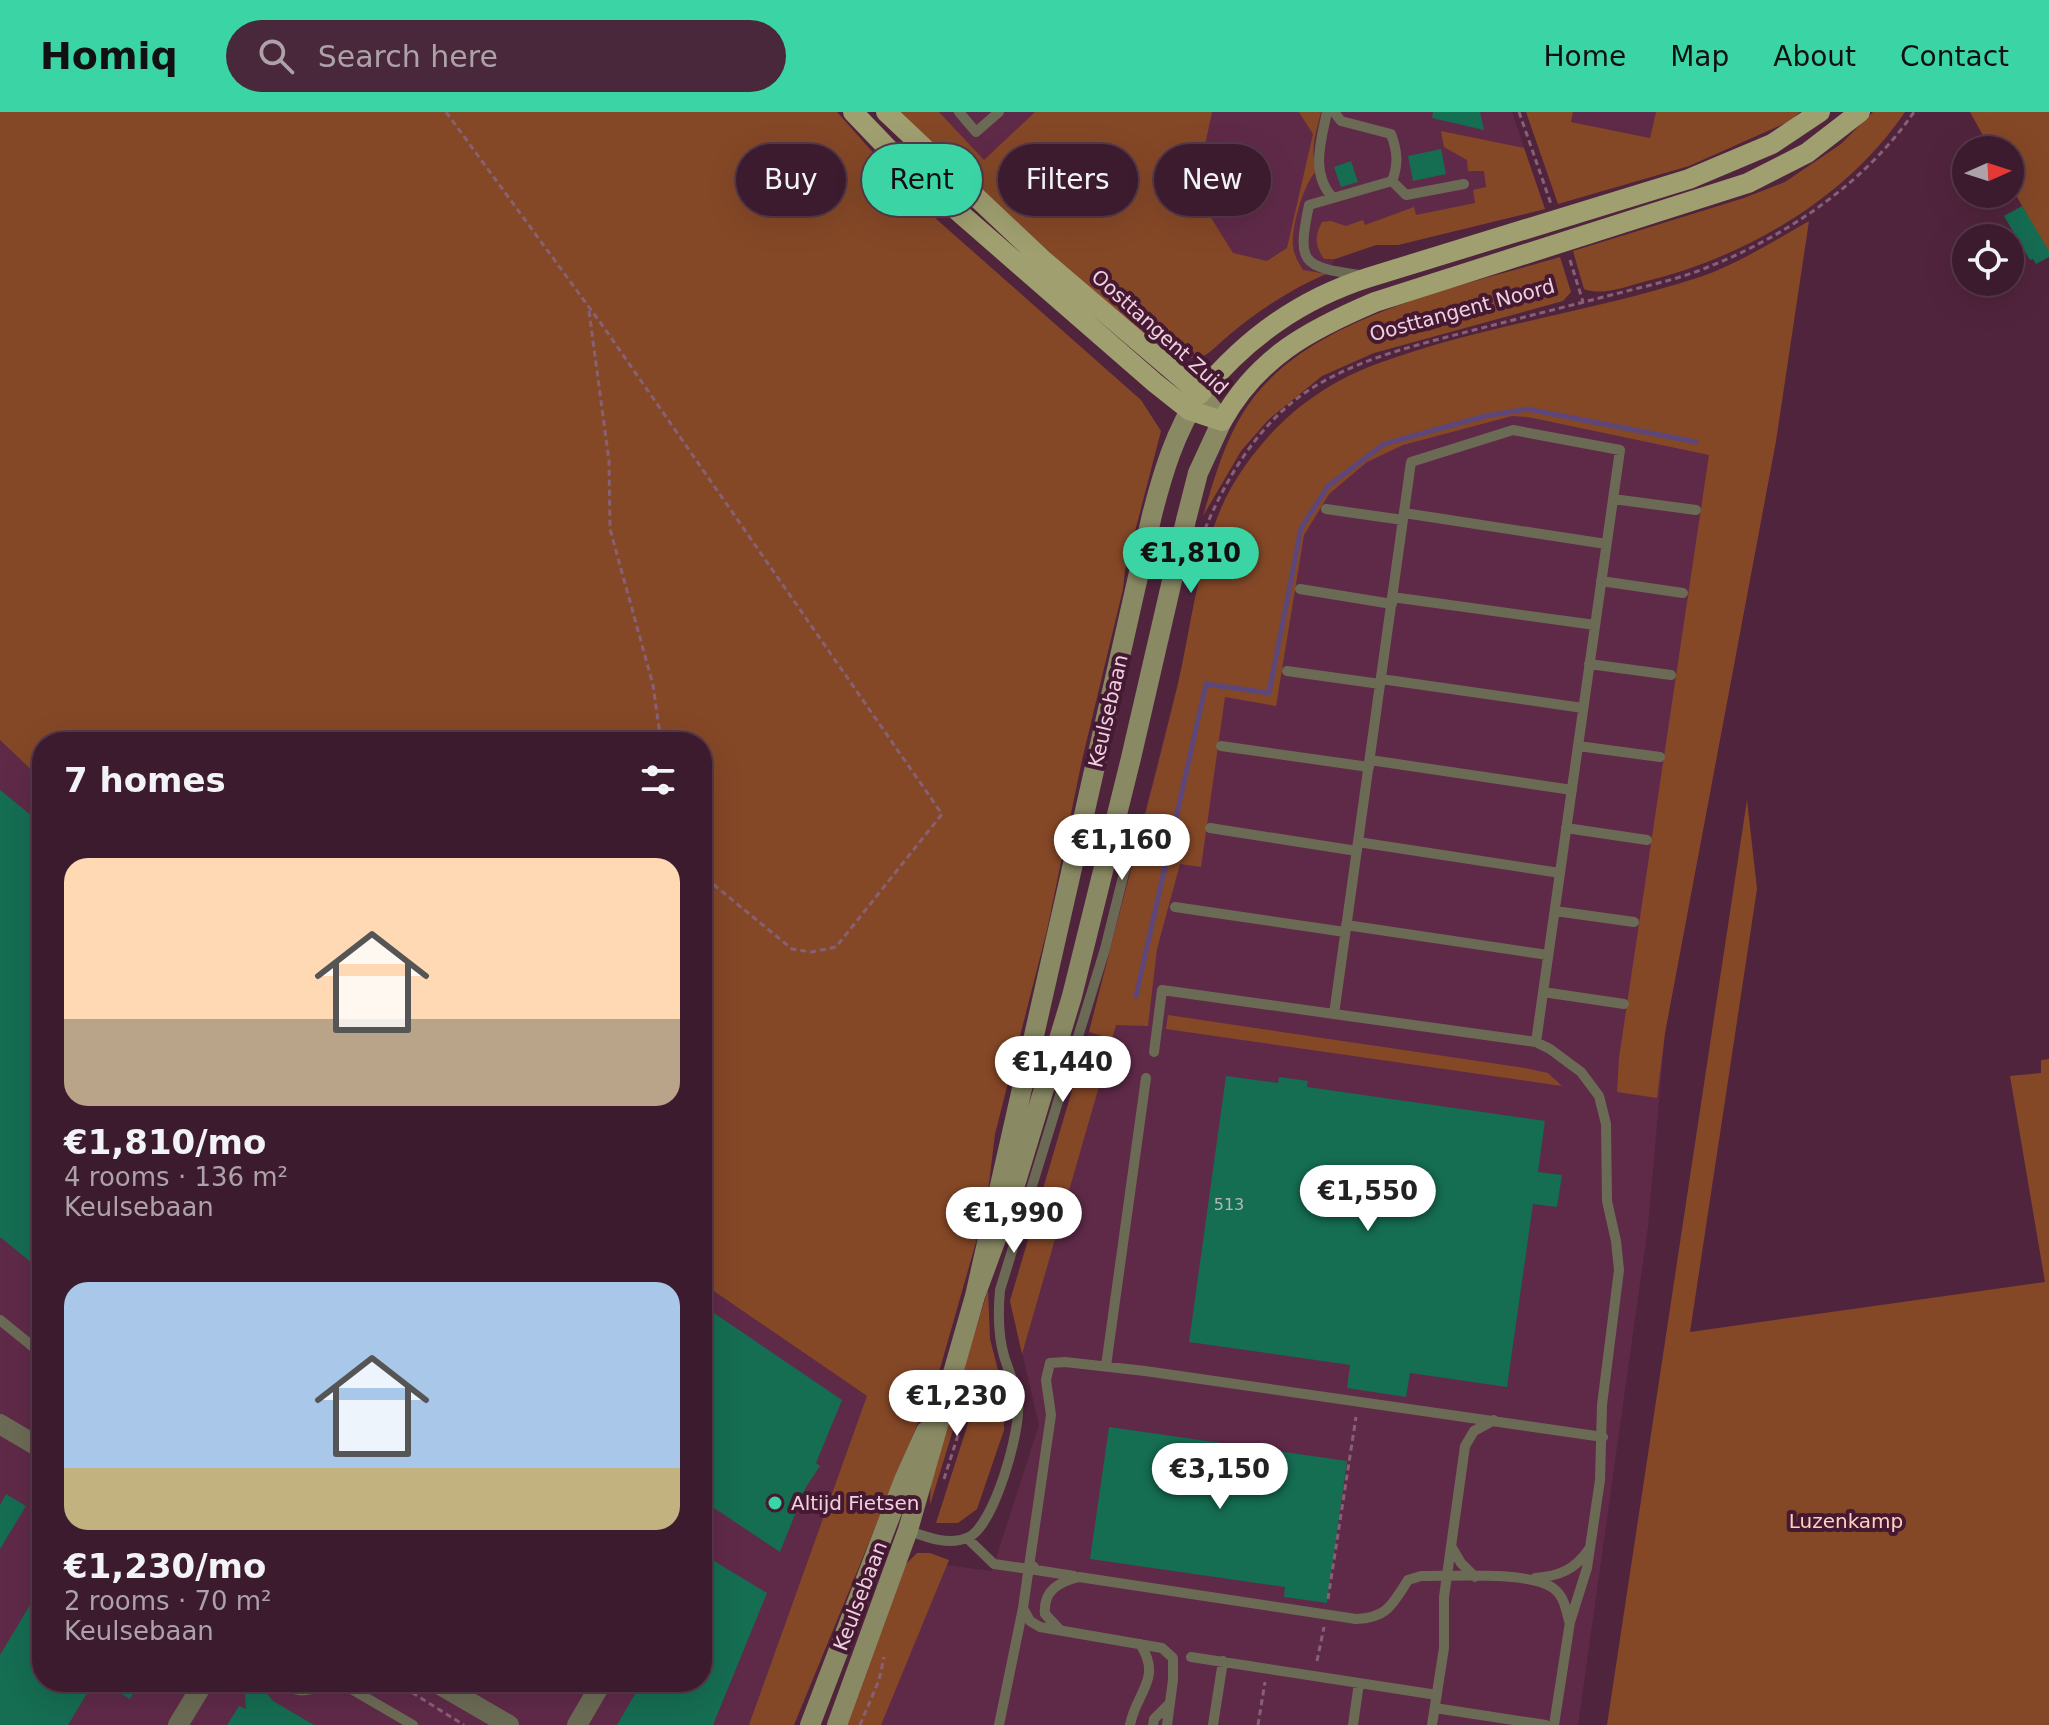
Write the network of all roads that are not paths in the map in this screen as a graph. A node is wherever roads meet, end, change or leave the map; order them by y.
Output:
1 (853, 112) edge
2 (886, 112) edge
3 (959, 112) edge
4 (999, 112) edge
5 (1327, 112) edge
6 (1334, 112) edge
7 (1820, 112) edge
8 (1860, 112) edge
9 (1392, 181) junction
10 (1464, 184) dead end
11 (1333, 198) junction
12 (1370, 277) junction
13 (1194, 402) junction
14 (1222, 421) junction
15 (1613, 499) junction
16 (1326, 509) dead end
17 (1696, 510) dead end
18 (1404, 517) junction
19 (1606, 544) junction
20 (1601, 581) junction
21 (1300, 589) dead end
22 (1683, 593) dead end
23 (1392, 600) junction
24 (1595, 625) junction
25 (1589, 664) junction
26 (1287, 671) dead end
27 (1671, 675) dead end
28 (1381, 682) junction
29 (1583, 708) junction
30 (1221, 746) dead end
31 (1578, 746) junction
32 (1660, 757) dead end
33 (1369, 764) junction
34 (1572, 790) junction
35 (1210, 828) dead end
36 (1566, 828) junction
37 (1135, 829) dead end
38 (1647, 840) dead end
39 (1357, 846) junction
40 (1560, 873) junction
41 (1175, 907) dead end
42 (1555, 911) junction
43 (1634, 922) dead end
44 (1346, 928) junction
45 (1548, 955) junction
46 (1543, 992) junction
47 (1624, 1004) dead end
48 (1334, 1014) junction
49 (1077, 1041) junction
50 (1536, 1042) junction
51 (1109, 1047) dead end
52 (1154, 1052) dead end
53 (1146, 1078) dead end
54 (975, 1296) junction
55 (0, 1320) edge
56 (32, 1346) edge
57 (1106, 1366) junction
58 (1494, 1420) junction
59 (0, 1424) edge
60 (1603, 1437) junction
61 (32, 1443) edge
62 (898, 1527) junction
63 (967, 1538) junction
64 (1451, 1546) junction
65 (1591, 1546) junction
66 (1032, 1567) junction
67 (1447, 1576) junction
68 (1079, 1577) junction
69 (1475, 1577) junction
70 (1533, 1579) junction
71 (1023, 1608) junction
72 (1570, 1622) junction
73 (1061, 1631) junction
74 (1140, 1644) junction
75 (1191, 1657) dead end
76 (1223, 1661) junction
77 (1359, 1683) junction
78 (198, 1692) edge
79 (356, 1692) edge
80 (452, 1692) edge
81 (596, 1692) edge
82 (1437, 1695) junction
83 (1170, 1703) junction
84 (1435, 1708) junction
85 (178, 1725) edge
86 (413, 1725) edge
87 (509, 1725) edge
88 (577, 1725) edge
89 (810, 1725) edge
90 (837, 1725) edge
91 (999, 1725) edge
92 (1130, 1725) edge
93 (1153, 1725) edge
94 (1167, 1725) edge
95 (1213, 1725) edge
96 (1353, 1725) edge
97 (1432, 1725) edge
98 (1546, 1725) edge
99 (1554, 1725) edge

1 - 13 main road, Oosttangent Zuid
2 - 13 main road, Oosttangent Zuid
3 - 4 lane
5 - 11 lane
6 - 9 lane
7 - 12 main road
8 - 14 main road, Oosttangent Noord
9 - 10 lane
9 - 11 lane
11 - 12 lane
12 - 13 main road
13 - 14 main road, Oosttangent Zuid
13 - 54 main road, Keulsebaan
14 - 54 main road, Keulsebaan
15 - 17 lane
15 - 18 lane
15 - 19 lane
16 - 18 lane
18 - 19 lane
18 - 23 lane
19 - 20 lane
20 - 22 lane
20 - 24 lane
21 - 23 lane
23 - 24 lane
23 - 28 lane
24 - 25 lane
25 - 27 lane
25 - 29 lane
26 - 28 lane
28 - 29 lane
28 - 33 lane
29 - 31 lane
30 - 33 lane
31 - 32 lane
31 - 34 lane
33 - 34 lane
33 - 39 lane
34 - 36 lane
35 - 39 lane
36 - 38 lane
36 - 40 lane
37 - 49 lane
39 - 40 lane
39 - 44 lane
40 - 42 lane
41 - 44 lane
42 - 43 lane
42 - 45 lane
44 - 45 lane
44 - 48 lane
45 - 46 lane
46 - 47 lane
46 - 50 lane
48 - 50 lane
48 - 52 lane
49 - 51 lane
49 - 63 lane
50 - 60 lane
53 - 57 lane
54 - 62 main road, Keulsebaan
55 - 56 lane
57 - 58 lane
57 - 66 lane
58 - 60 lane
58 - 64 lane
59 - 61 street
60 - 65 lane
62 - 63 lane
62 - 89 main road, Keulsebaan
62 - 90 main road, Keulsebaan
63 - 66 lane
64 - 67 lane
64 - 69 lane
65 - 70 lane
65 - 72 lane
66 - 68 lane
66 - 71 lane
67 - 68 lane
67 - 69 lane
67 - 82 lane
68 - 73 lane
69 - 70 lane
70 - 72 lane
71 - 73 lane
71 - 91 lane
72 - 99 lane
73 - 74 lane
74 - 83 lane
74 - 92 lane
75 - 76 lane
76 - 77 lane
76 - 95 lane
77 - 82 lane
77 - 96 lane
78 - 85 street
79 - 86 lane
80 - 87 street
81 - 88 street
82 - 84 lane
83 - 93 lane
83 - 94 lane
84 - 97 lane
84 - 98 lane

